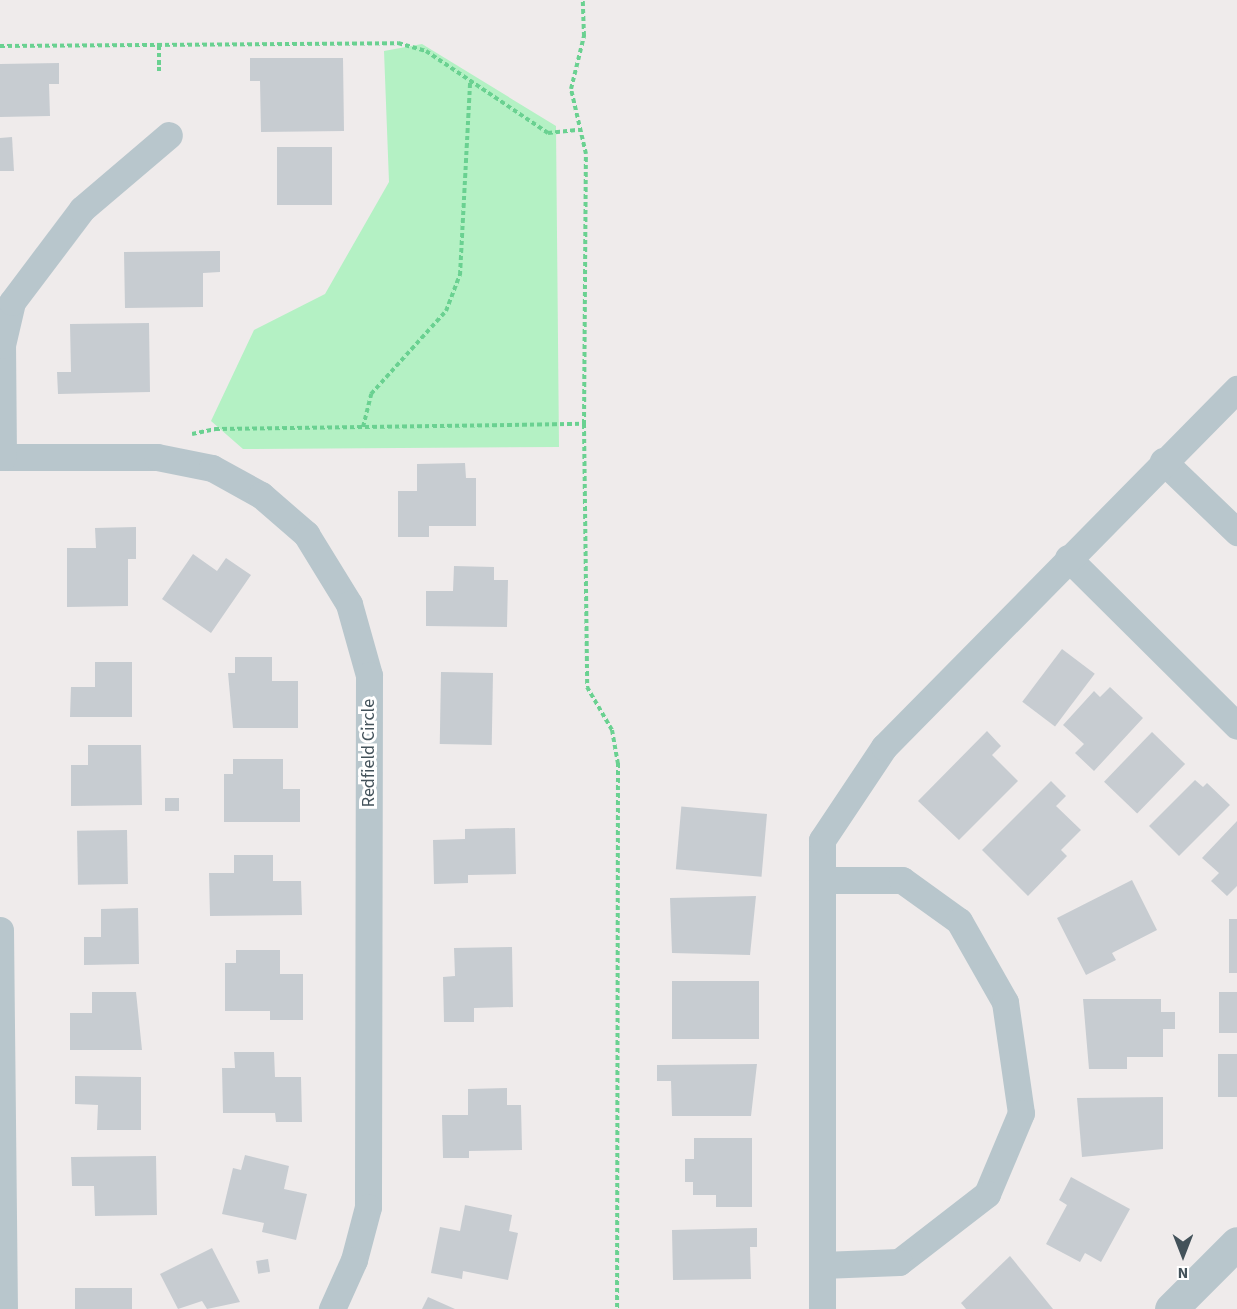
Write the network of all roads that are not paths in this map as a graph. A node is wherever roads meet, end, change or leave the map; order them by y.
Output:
1 (169, 135) dead end
2 (1237, 389) edge
3 (2, 457) edge
4 (1163, 461) junction
5 (1237, 532) edge
6 (1068, 558) junction
7 (1237, 726) edge
8 (822, 880) junction
9 (0, 930) edge
10 (1237, 1243) edge
11 (822, 1265) junction
12 (4, 1309) edge
13 (332, 1309) edge
14 (822, 1309) edge
15 (1171, 1309) edge

1 - 3 street
2 - 4 street
3 - 13 street, Redfield Circle
4 - 5 street
4 - 6 street
6 - 7 street
6 - 8 street
8 - 11 street
8 - 11 street
9 - 12 street
10 - 15 street
11 - 14 street

